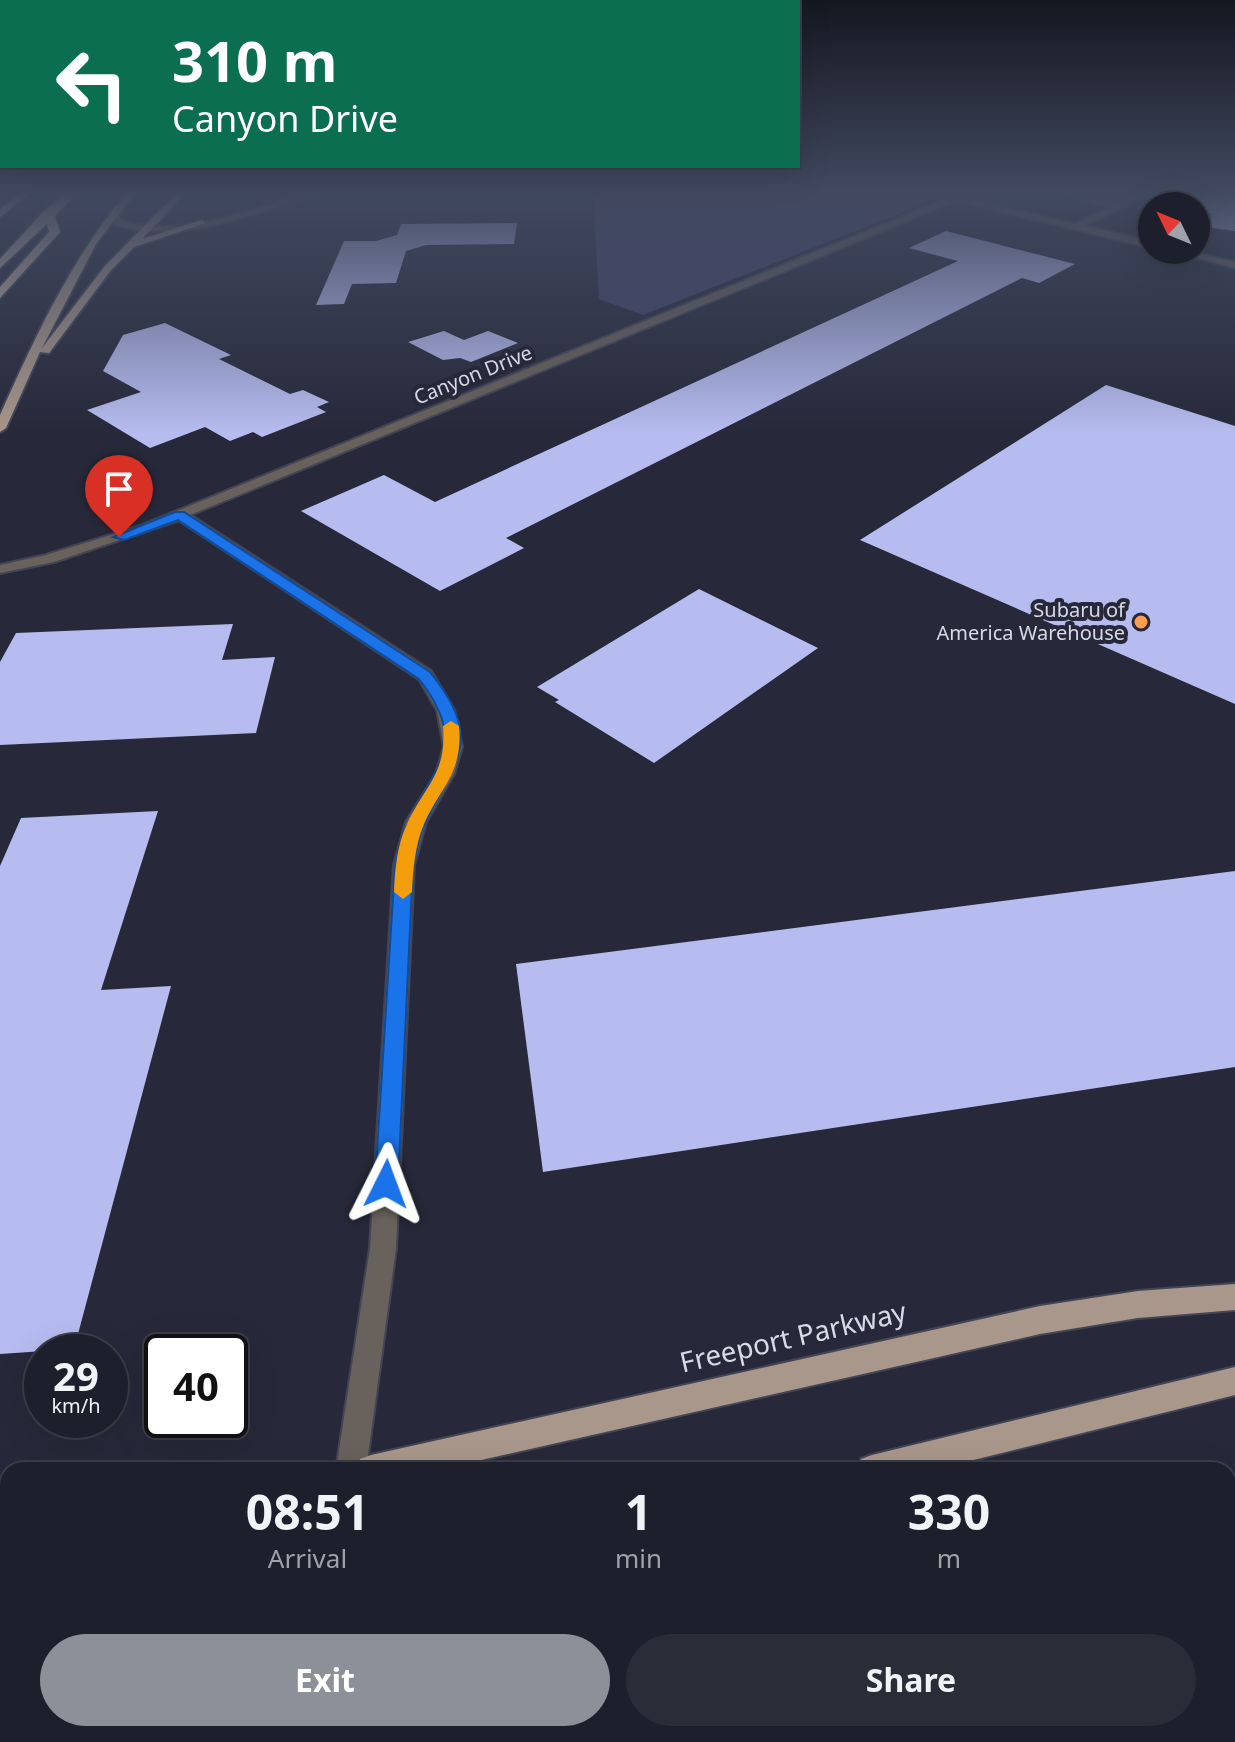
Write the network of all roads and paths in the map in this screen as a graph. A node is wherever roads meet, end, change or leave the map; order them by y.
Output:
1 (20, 271) edge
2 (77, 271) edge
3 (107, 271) edge
4 (776, 271) edge
5 (0, 294) edge
6 (14, 397) junction
7 (0, 428) edge
8 (180, 515) junction
9 (0, 569) edge
10 (1235, 1297) edge
11 (1235, 1381) edge
12 (352, 1462) edge
13 (406, 1462) edge
14 (905, 1462) edge

1 - 5 highway
2 - 6 main road
3 - 6 main road
4 - 8 street, Canyon Drive
6 - 7 main road
8 - 9 street, Canyon Drive
8 - 12 street
10 - 13 main road, Freeport Parkway
11 - 14 main road

